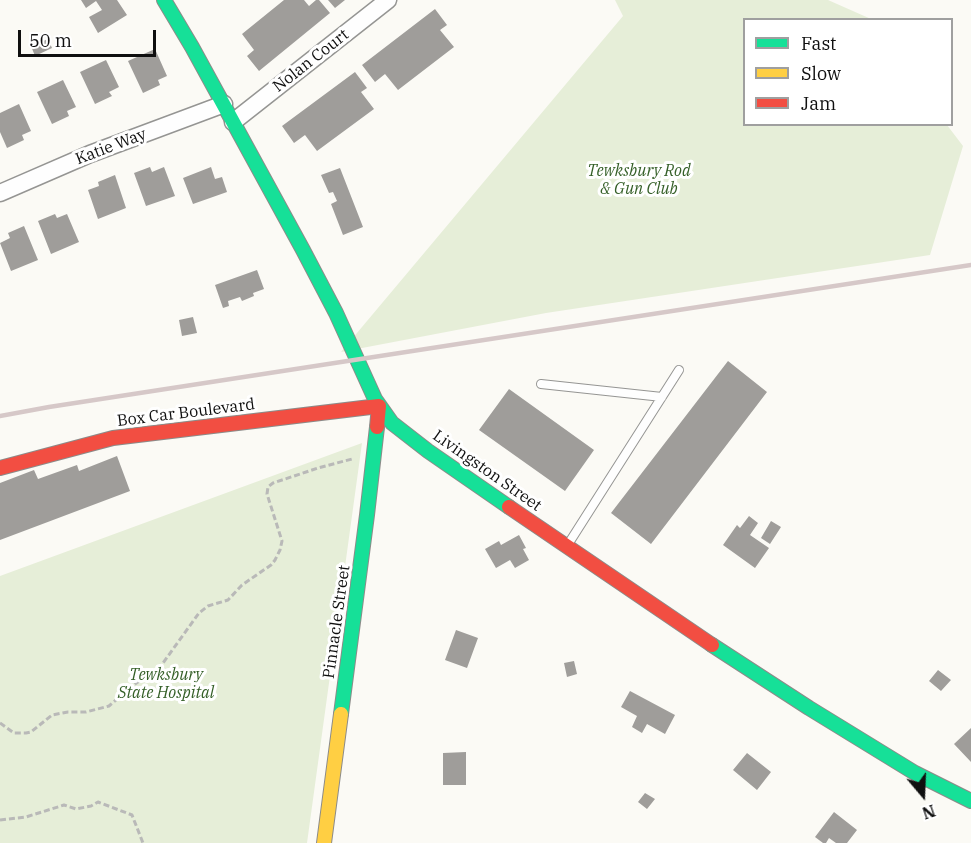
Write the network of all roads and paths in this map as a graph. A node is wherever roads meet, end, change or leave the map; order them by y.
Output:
1 (164, 0) edge
2 (388, 0) edge
3 (224, 105) junction
4 (233, 122) junction
5 (0, 193) edge
6 (679, 370) dead end
7 (541, 384) dead end
8 (662, 397) junction
9 (379, 406) junction
10 (374, 454) junction
11 (0, 468) edge
12 (566, 546) junction
13 (0, 723) edge
14 (971, 801) edge
15 (0, 820) edge
16 (143, 843) edge
17 (324, 843) edge

1 - 3 street, Livingston Street
2 - 4 street, Nolan Court
3 - 4 street, Livingston Street
3 - 5 street, Katie Way
4 - 9 street, Livingston Street
6 - 8 lane
7 - 8 lane
8 - 12 lane
9 - 10 street, Pinnacle Street
9 - 11 street, Box Car Boulevard
9 - 12 street, Livingston Street
10 - 13 path
10 - 17 street, Pinnacle Street
12 - 14 street, Livingston Street
15 - 16 path

